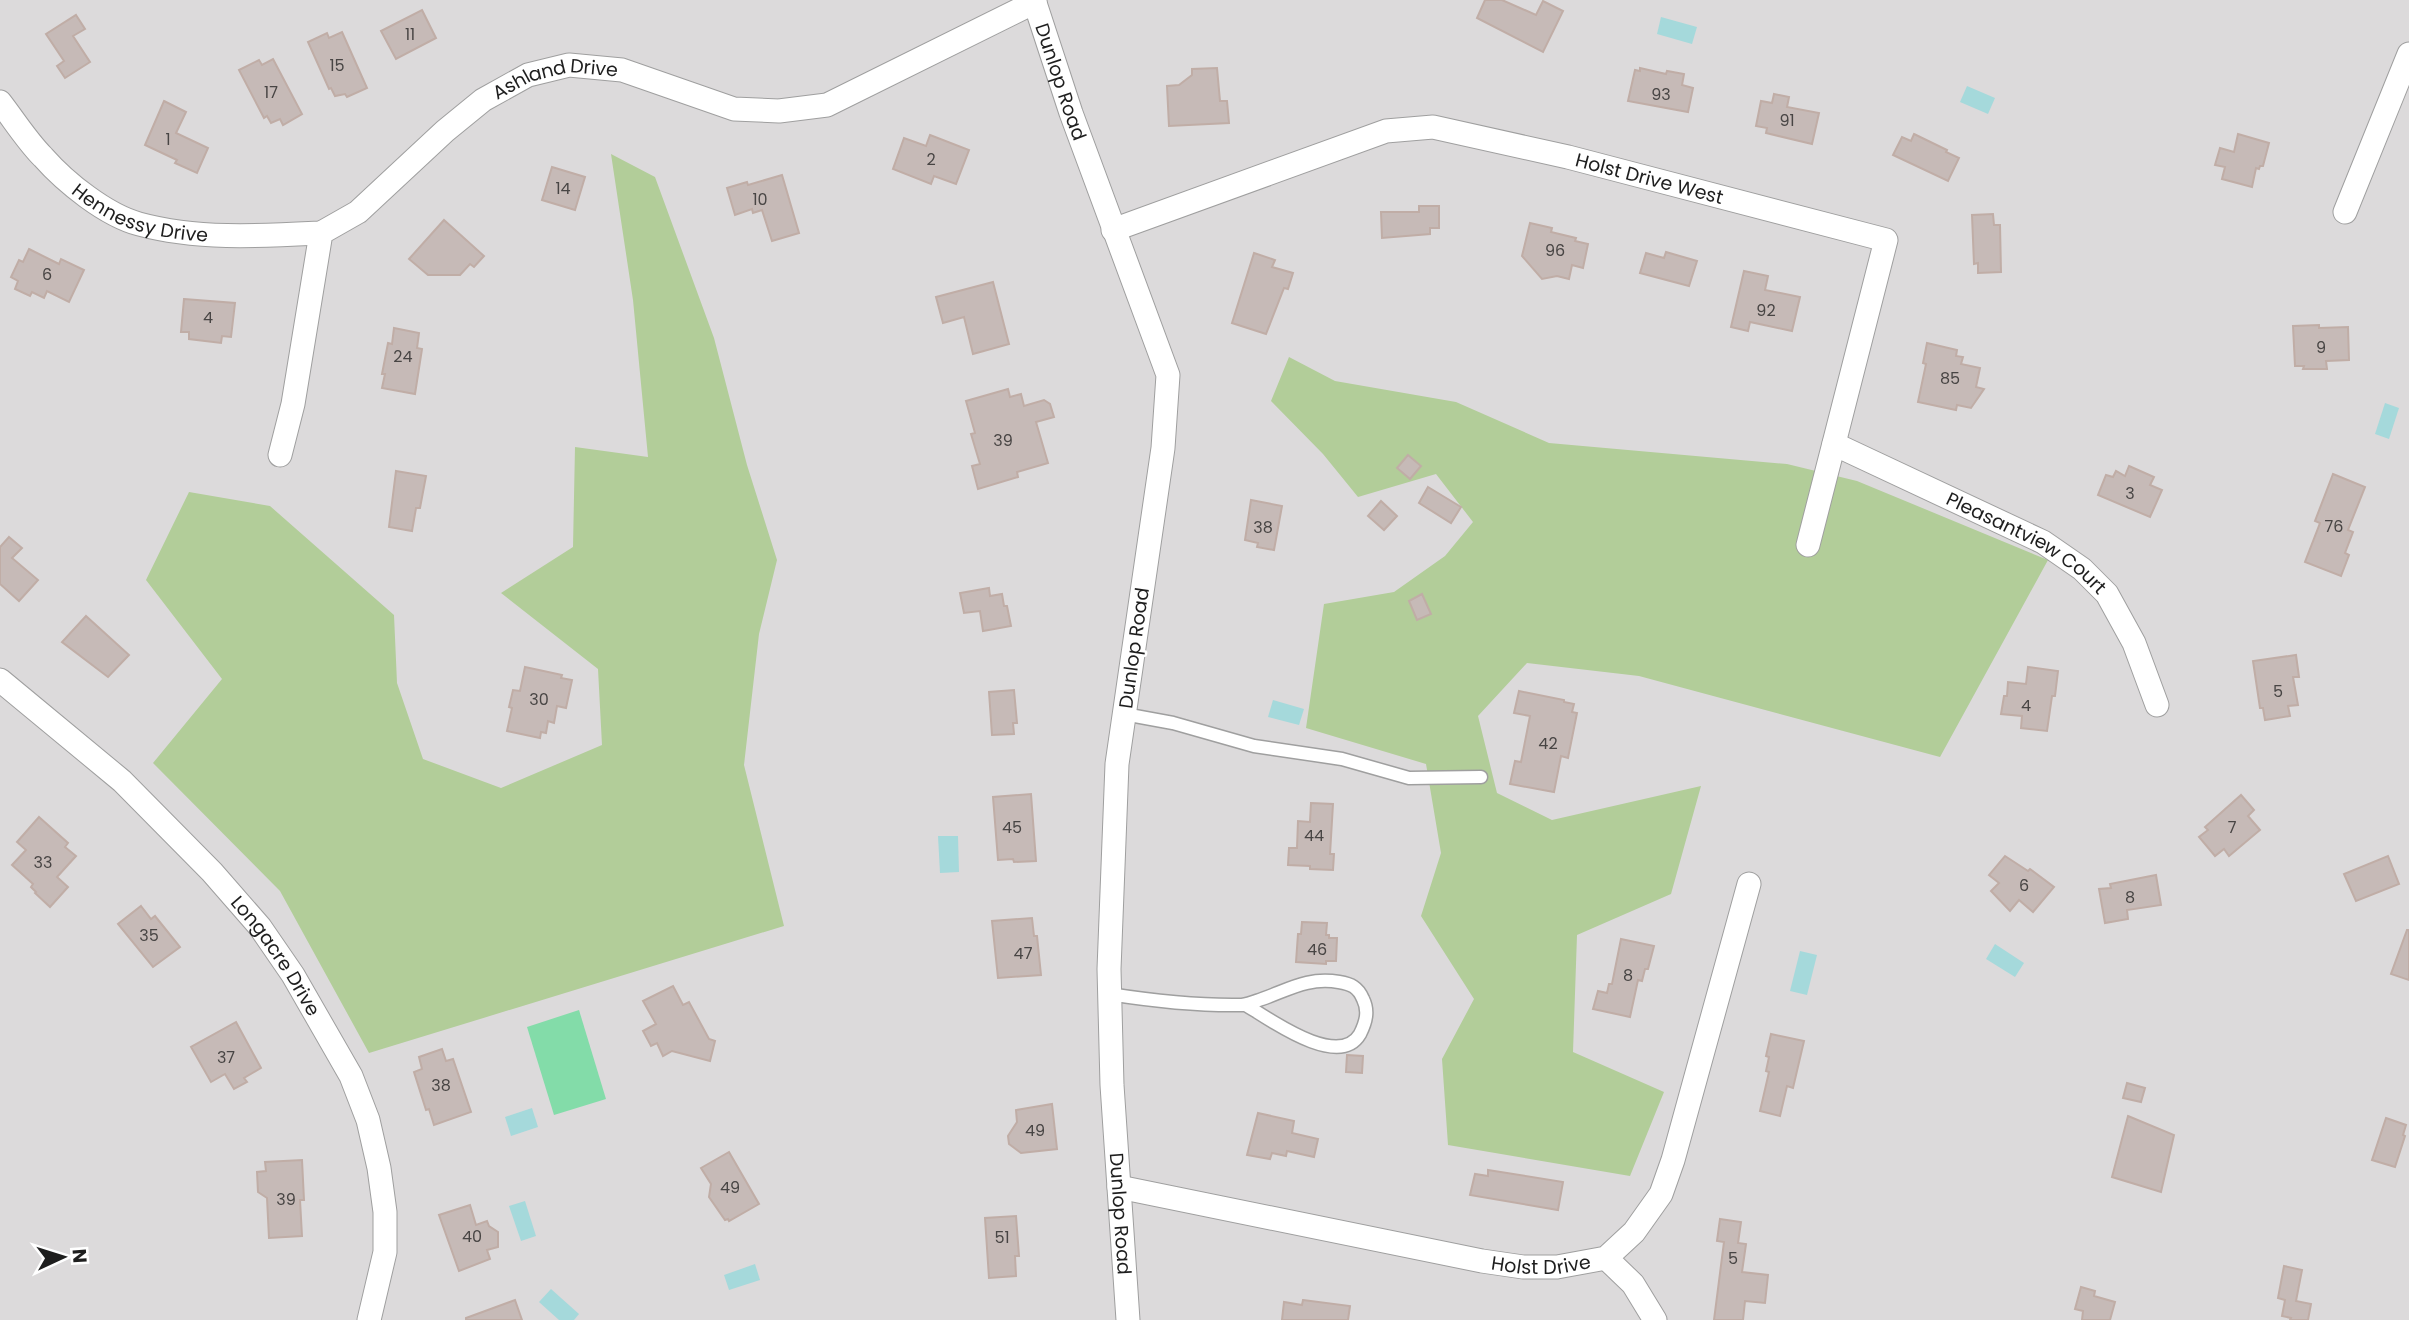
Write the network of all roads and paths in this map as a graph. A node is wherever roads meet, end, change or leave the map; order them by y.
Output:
1 (1034, 1) edge
2 (2409, 54) edge
3 (0, 102) edge
4 (2345, 212) dead end
5 (1113, 230) junction
6 (321, 233) junction
7 (1834, 444) junction
8 (280, 455) dead end
9 (1808, 545) dead end
10 (0, 680) edge
11 (2157, 705) dead end
12 (1125, 714) junction
13 (1481, 777) dead end
14 (1749, 884) dead end
15 (1109, 994) junction
16 (1246, 1005) junction
17 (1119, 1187) junction
18 (1606, 1258) junction
19 (369, 1320) edge
20 (1128, 1320) edge
21 (1655, 1320) edge

1 - 5 street, Dunlop Road
1 - 6 street, Ashland Drive
2 - 4 street
3 - 6 street, Hennessy Drive
5 - 7 street, Holst Drive West
5 - 12 street, Dunlop Road
6 - 8 street
7 - 9 street, Holst Drive West
7 - 11 street, Pleasantview Court
10 - 19 street, Longacre Drive
12 - 13 lane
12 - 15 street, Dunlop Road
14 - 18 street, Holst Drive
15 - 16 lane
15 - 17 street, Dunlop Road
16 - 16 lane
17 - 18 street, Holst Drive
17 - 20 street, Dunlop Road
18 - 21 street

